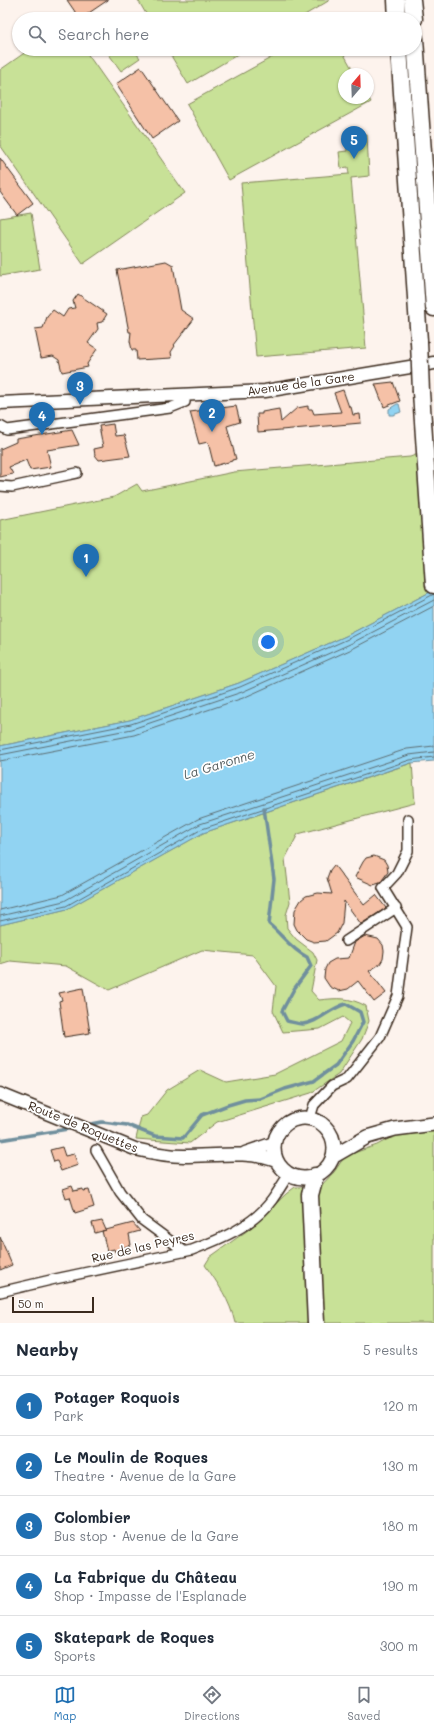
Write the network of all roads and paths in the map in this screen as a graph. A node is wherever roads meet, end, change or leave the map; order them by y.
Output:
1 (396, 0) edge
2 (412, 0) edge
3 (397, 12) edge
4 (413, 12) edge
5 (399, 56) edge
6 (416, 56) edge
7 (434, 308) edge
8 (434, 363) edge
9 (185, 396) junction
10 (0, 403) edge
11 (0, 426) edge
12 (77, 473) dead end
13 (0, 486) edge
14 (434, 585) edge
15 (408, 819) dead end
16 (396, 908) junction
17 (346, 941) dead end
18 (0, 1094) edge
19 (310, 1118) junction
20 (434, 1124) edge
21 (332, 1136) junction
22 (367, 1137) junction
23 (274, 1143) junction
24 (96, 1150) dead end
25 (240, 1154) junction
26 (334, 1156) junction
27 (276, 1161) junction
28 (289, 1174) junction
29 (315, 1176) junction
30 (184, 1251) junction
31 (0, 1292) edge
32 (316, 1323) edge

1 - 3 highway
2 - 4 highway
5 - 14 highway, bridge
6 - 7 highway
8 - 9 street, Avenue de la Gare
9 - 10 street, Avenue de la Gare
9 - 11 street
12 - 13 street
15 - 16 street
16 - 17 street
16 - 19 street
18 - 25 street, Route de Roquettes
19 - 21 main road
19 - 23 main road
20 - 22 main road
21 - 22 main road
21 - 26 main road
22 - 26 main road
23 - 25 street, Route de Roquettes
23 - 27 main road
24 - 30 street
25 - 27 street, Route de Roquettes
26 - 29 main road
27 - 28 main road
28 - 29 main road
28 - 30 street, Rue de las Peyres
29 - 32 highway
30 - 31 street, Rue de las Peyres

